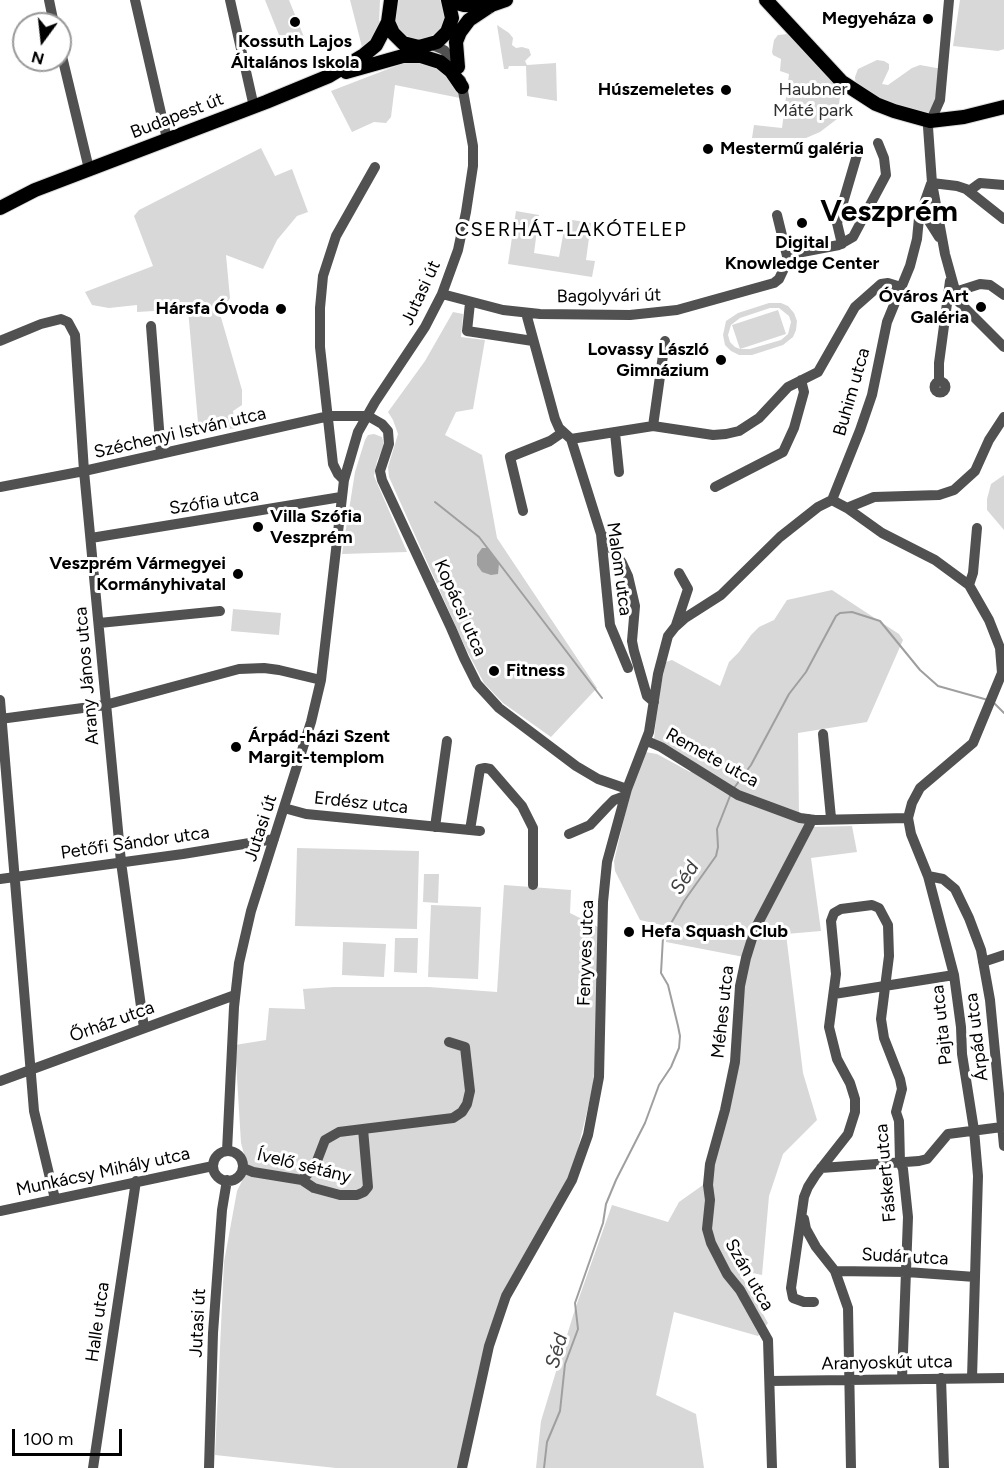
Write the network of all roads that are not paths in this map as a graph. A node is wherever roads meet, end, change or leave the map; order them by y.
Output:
1 (135, 0) edge
2 (230, 0) edge
3 (391, 0) edge
4 (506, 0) edge
5 (766, 0) edge
6 (949, 0) edge
7 (448, 1) edge
8 (490, 6) junction
9 (388, 22) junction
10 (449, 27) junction
11 (403, 43) junction
12 (432, 45) junction
13 (364, 55) junction
14 (458, 67) junction
15 (66, 72) edge
16 (329, 76) junction
17 (462, 87) junction
18 (254, 107) junction
19 (1004, 107) edge
20 (930, 121) junction
21 (167, 139) junction
22 (878, 143) dead end
23 (857, 155) dead end
24 (375, 166) dead end
25 (89, 169) junction
26 (932, 183) junction
27 (1004, 185) edge
28 (969, 191) junction
29 (0, 208) edge
30 (777, 215) dead end
31 (926, 216) junction
32 (1004, 219) edge
33 (843, 244) junction
34 (788, 260) junction
35 (950, 275) junction
36 (901, 287) junction
37 (955, 292) junction
38 (442, 294) junction
39 (1004, 295) edge
40 (470, 303) junction
41 (526, 313) junction
42 (151, 326) dead end
43 (0, 341) edge
44 (533, 341) junction
45 (665, 341) dead end
46 (1004, 347) edge
47 (804, 379) junction
48 (939, 381) dead end
49 (329, 416) junction
50 (368, 416) junction
51 (1004, 417) edge
52 (653, 426) junction
53 (615, 433) junction
54 (567, 435) junction
55 (160, 454) junction
56 (84, 471) junction
57 (619, 472) dead end
58 (344, 480) junction
59 (0, 487) edge
60 (715, 487) dead end
61 (341, 497) junction
62 (832, 500) junction
63 (847, 508) junction
64 (523, 512) dead end
65 (977, 528) dead end
66 (601, 534) junction
67 (92, 538) junction
68 (679, 573) dead end
69 (969, 585) junction
70 (220, 611) dead end
71 (99, 622) junction
72 (676, 626) junction
73 (628, 668) dead end
74 (1003, 673) edge
75 (321, 680) junction
76 (0, 700) edge
77 (654, 702) junction
78 (105, 705) junction
79 (1, 719) edge
80 (823, 734) dead end
81 (447, 741) dead end
82 (646, 741) junction
83 (626, 793) junction
84 (285, 808) junction
85 (831, 818) junction
86 (908, 818) junction
87 (809, 819) junction
88 (435, 827) junction
89 (569, 834) dead end
90 (274, 839) junction
91 (121, 862) junction
92 (928, 876) junction
93 (15, 877) junction
94 (0, 879) edge
95 (534, 885) dead end
96 (1004, 955) edge
97 (983, 962) junction
98 (954, 975) junction
99 (886, 986) junction
100 (834, 994) junction
101 (235, 995) junction
102 (144, 1028) junction
103 (448, 1041) dead end
104 (30, 1070) junction
105 (0, 1082) edge
106 (1002, 1127) junction
107 (363, 1129) junction
108 (974, 1130) junction
109 (1004, 1146) edge
110 (227, 1151) junction
111 (900, 1162) junction
112 (213, 1166) junction
113 (243, 1168) junction
114 (822, 1168) junction
115 (227, 1180) junction
116 (302, 1180) junction
117 (136, 1181) junction
118 (708, 1185) joint
119 (55, 1199) junction
120 (0, 1211) edge
121 (803, 1213) junction
122 (835, 1271) junction
123 (906, 1272) junction
124 (975, 1277) junction
125 (814, 1302) dead end
126 (940, 1378) junction
127 (972, 1378) junction
128 (1004, 1378) edge
129 (902, 1379) junction
130 (849, 1380) junction
131 (770, 1381) junction
132 (93, 1468) edge
133 (209, 1468) edge
134 (462, 1468) edge
135 (772, 1468) edge
136 (850, 1468) edge
137 (944, 1468) edge

1 - 21 street
2 - 18 street
3 - 9 main road, Budapest út
4 - 8 main road
5 - 20 main road
6 - 20 street
7 - 8 main road
7 - 10 main road
8 - 10 main road
8 - 14 main road
9 - 11 main road
9 - 13 main road, Budapest út
10 - 12 main road
10 - 14 street, Jutasi út
11 - 12 main road, Budapest út
11 - 13 main road, Budapest út
12 - 14 street
13 - 16 main road, Budapest út
14 - 17 street, Jutasi út
15 - 25 street
16 - 17 main road
16 - 18 main road, Budapest út
17 - 38 street, Jutasi út
18 - 21 main road, Budapest út
19 - 20 main road
20 - 26 street
21 - 25 main road, Budapest út
22 - 33 street
23 - 33 street
24 - 49 street
25 - 29 main road, Budapest út
26 - 28 street
26 - 31 street
26 - 31 street
27 - 28 street
28 - 32 street
30 - 34 street
31 - 35 street
31 - 36 street, Buhim utca
33 - 34 street
34 - 41 street, Bagolyvári út
35 - 37 street
35 - 48 street
36 - 47 street
36 - 62 street, Buhim utca
37 - 39 street
37 - 46 street
38 - 40 street, Bagolyvári út
38 - 50 street, Jutasi út
40 - 41 street, Bagolyvári út
40 - 44 street
41 - 44 street, Malom utca
42 - 55 street
43 - 56 street, Arany János utca
44 - 54 street, Malom utca
45 - 52 street
47 - 52 street
47 - 60 street
49 - 50 street, Széchenyi István utca
49 - 55 street, Széchenyi István utca
49 - 58 street
50 - 58 street, Jutasi út
50 - 83 street, Kopácsi utca
51 - 63 street
52 - 53 street
53 - 54 street
53 - 57 street
54 - 64 street
54 - 66 street, Malom utca
55 - 56 street, Széchenyi István utca
56 - 59 street, Széchenyi István utca
56 - 67 street, Arany János utca
58 - 61 street, Jutasi út
61 - 67 street, Szófia utca
61 - 75 street, Jutasi út
62 - 63 street
62 - 72 street, Fenyves utca
63 - 69 street
65 - 69 street
66 - 73 street, Malom utca
66 - 77 street
67 - 71 street, Arany János utca
68 - 72 street
69 - 74 street
70 - 71 street
71 - 78 street, Arany János utca
72 - 77 street, Fenyves utca
74 - 86 street
75 - 78 street
75 - 84 street, Jutasi út
76 - 79 street
77 - 82 street, Fenyves utca
78 - 79 street
78 - 91 street, Arany János utca
79 - 93 street
80 - 85 street
81 - 88 street
82 - 83 street, Fenyves utca
82 - 87 street, Remete utca
83 - 89 street
83 - 134 street, Fenyves utca
84 - 88 street, Erdész utca
84 - 90 street, Jutasi út
85 - 86 street, Remete utca
85 - 87 street, Remete utca
86 - 92 street, Pajta utca
87 - 118 street, Méhes utca
88 - 95 street, Erdész utca
90 - 91 street, Petőfi Sándor utca
90 - 101 street, Jutasi út
91 - 93 street, Petőfi Sándor utca
91 - 102 street, Arany János utca
92 - 97 street, Árpád utca
92 - 98 street, Pajta utca
93 - 94 street, Petőfi Sándor utca
93 - 104 street
96 - 97 street
97 - 106 street, Árpád utca
98 - 99 street
98 - 108 street, Pajta utca
99 - 100 street
99 - 100 street, Fáskert utca
99 - 111 street, Fáskert utca
100 - 114 street
101 - 102 street, Őrház utca
101 - 110 street, Jutasi út
102 - 104 street, Őrház utca
103 - 107 street, Ívelő sétány
104 - 105 street, Őrház utca
104 - 119 street
106 - 108 street
106 - 109 street, Árpád utca
107 - 116 street, Ívelő sétány
107 - 116 street, Ívelő sétány
108 - 111 street
108 - 124 street, Pajta utca
110 - 112 street
110 - 113 street
111 - 114 street
111 - 123 street, Fáskert utca
112 - 115 street
112 - 117 street, Munkácsy Mihály utca
113 - 115 street
113 - 116 street, Ívelő sétány
114 - 121 street
115 - 133 street, Jutasi út
117 - 119 street, Munkácsy Mihály utca
117 - 132 street, Halle utca
118 - 131 street, Szán utca
119 - 120 street, Munkácsy Mihály utca
121 - 122 street
121 - 125 street
122 - 123 street, Sudár utca
122 - 130 street
123 - 124 street, Sudár utca
123 - 129 street, Fáskert utca
124 - 127 street, Pajta utca
126 - 127 street, Aranyoskút utca
126 - 129 street, Aranyoskút utca
126 - 137 street
127 - 128 street, Aranyoskút utca
129 - 130 street, Aranyoskút utca
130 - 131 street, Aranyoskút utca
130 - 136 street
131 - 135 street, Szán utca

